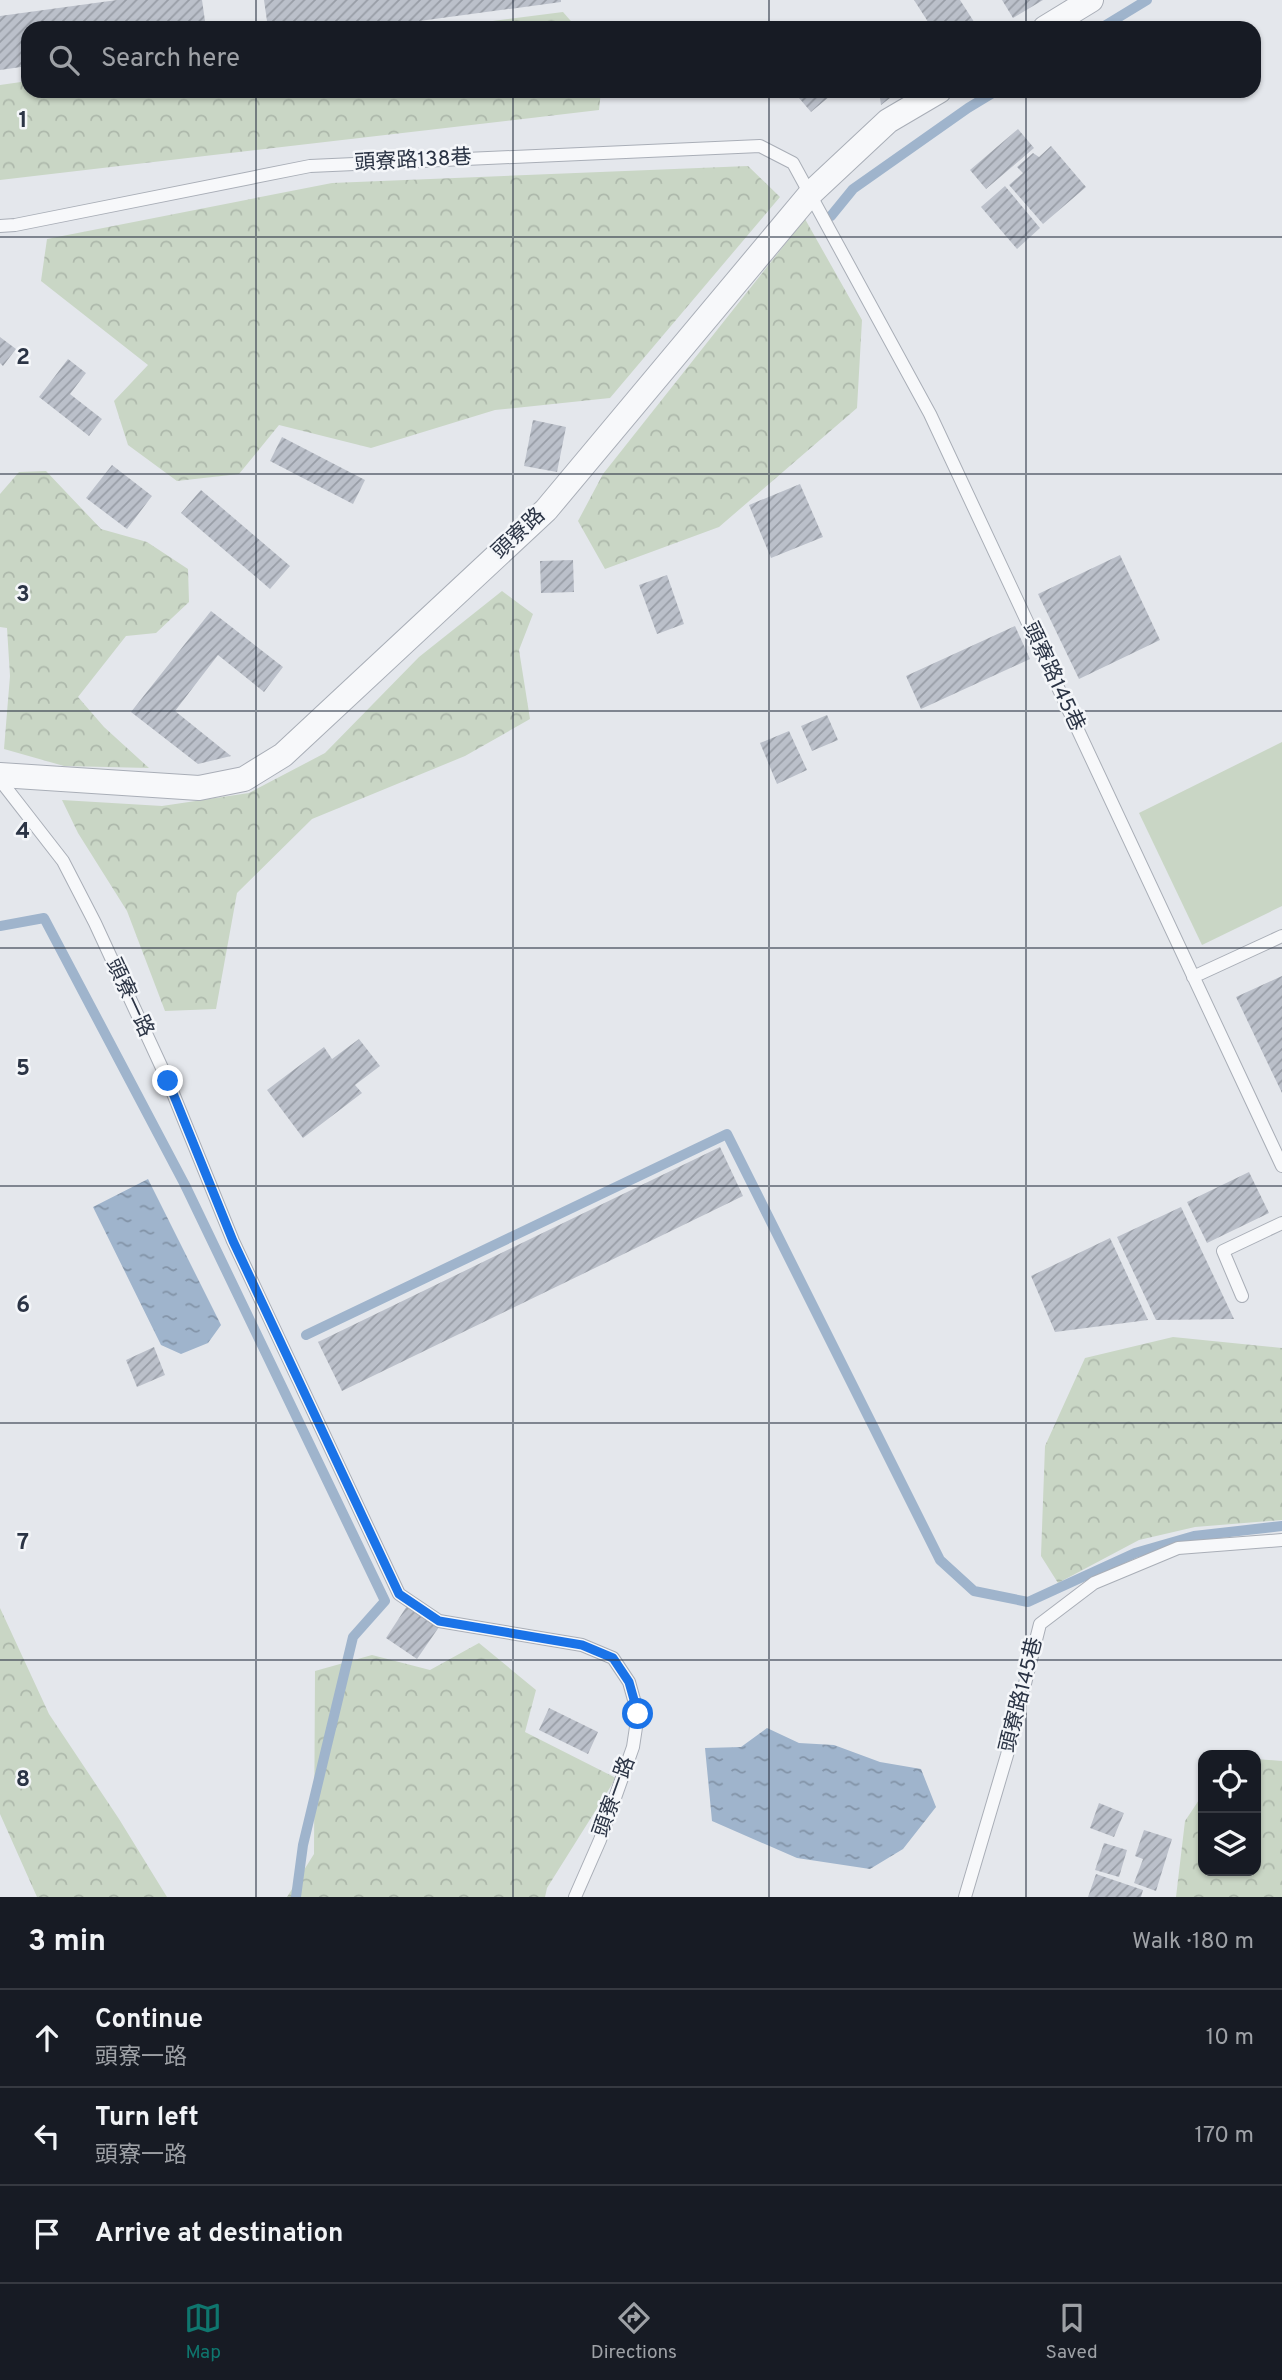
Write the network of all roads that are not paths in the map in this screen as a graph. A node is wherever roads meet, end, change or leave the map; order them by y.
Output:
1 (1091, 0) edge
2 (1056, 21) edge
3 (927, 98) edge
4 (811, 194) junction
5 (0, 226) edge
6 (0, 778) edge
7 (1282, 936) edge
8 (1193, 977) junction
9 (1282, 1166) edge
10 (1282, 1223) edge
11 (1242, 1296) dead end
12 (1282, 1540) edge
13 (575, 1897) edge
14 (965, 1897) edge

1 - 2 street
3 - 4 street, 頭寮路
4 - 5 lane, 頭寮路138巷
4 - 6 street, 頭寮路
4 - 8 lane, 頭寮路145巷
6 - 13 lane, 頭寮一路
7 - 8 lane
8 - 9 lane, 頭寮路145巷
10 - 11 lane
12 - 14 lane, 頭寮路145巷

